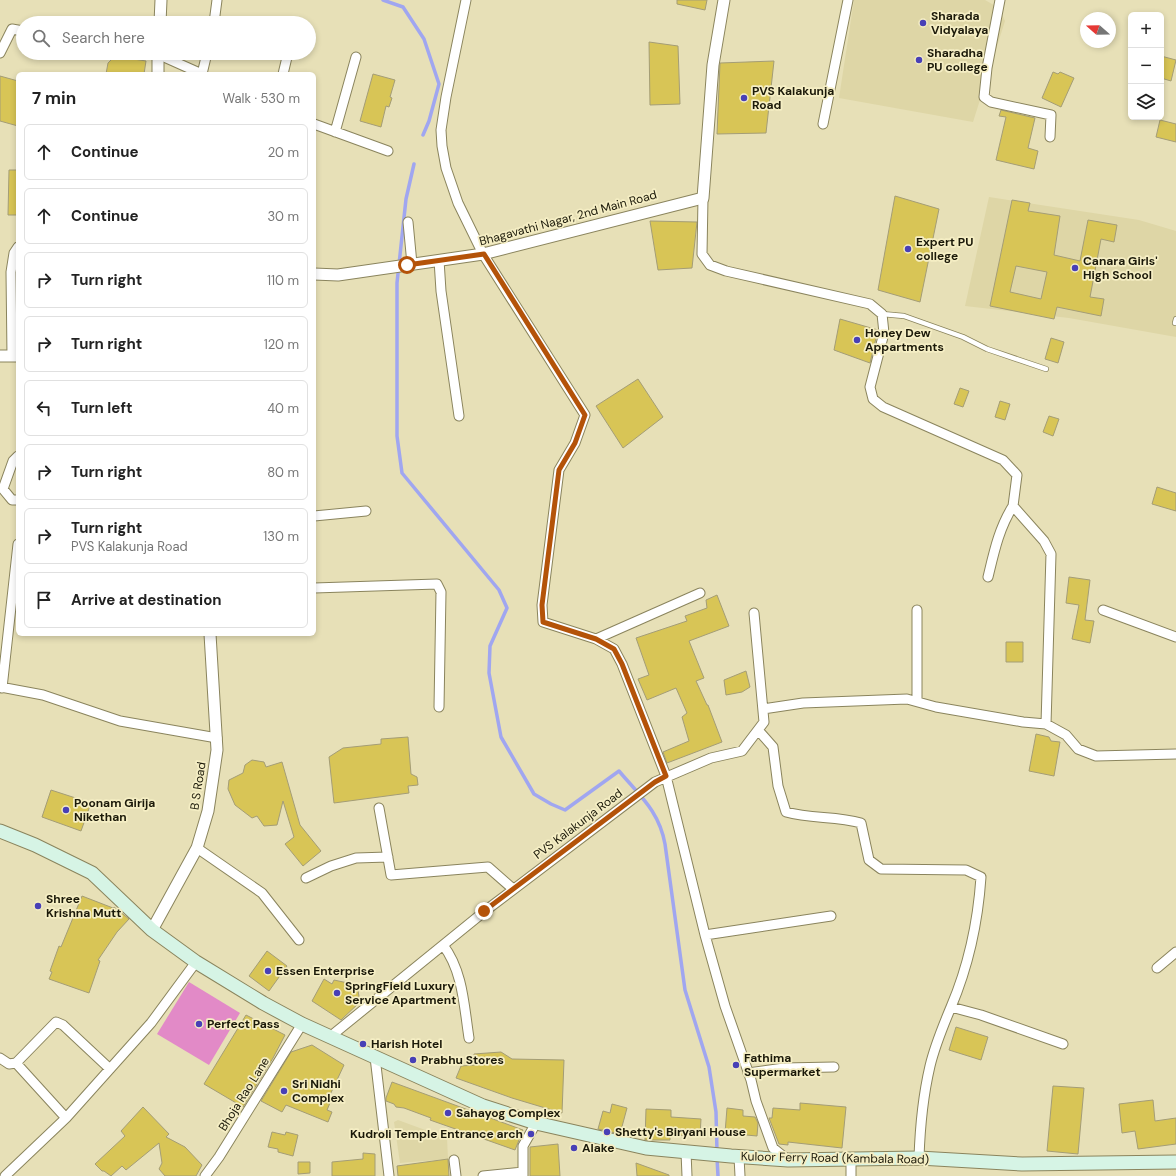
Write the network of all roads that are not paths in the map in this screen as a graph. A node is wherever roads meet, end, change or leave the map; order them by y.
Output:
1 (161, 0) edge
2 (217, 0) edge
3 (466, 0) edge
4 (724, 0) edge
5 (848, 0) edge
6 (1000, 0) edge
7 (160, 16) edge
8 (215, 16) edge
9 (16, 30) edge
10 (0, 53) edge
11 (356, 57) dead end
12 (157, 60) edge
13 (172, 60) edge
14 (205, 60) edge
15 (286, 60) edge
16 (158, 72) edge
17 (198, 72) edge
18 (202, 72) edge
19 (283, 72) edge
20 (823, 124) dead end
21 (316, 125) edge
22 (335, 132) junction
23 (1050, 137) dead end
24 (388, 151) dead end
25 (703, 198) junction
26 (408, 222) dead end
27 (16, 250) edge
28 (484, 254) junction
29 (439, 260) junction
30 (409, 264) junction
31 (316, 274) edge
32 (882, 314) junction
33 (0, 356) edge
34 (15, 356) edge
35 (1046, 369) dead end
36 (459, 416) dead end
37 (16, 458) edge
38 (16, 500) edge
39 (1013, 506) junction
40 (366, 511) dead end
41 (316, 516) edge
42 (16, 561) edge
43 (988, 577) dead end
44 (316, 588) edge
45 (700, 593) dead end
46 (917, 610) dead end
47 (1103, 610) dead end
48 (754, 613) dead end
49 (210, 636) edge
50 (1176, 638) edge
51 (596, 639) junction
52 (1, 688) edge
53 (917, 700) junction
54 (439, 707) dead end
55 (763, 709) junction
56 (1046, 724) junction
57 (758, 730) junction
58 (217, 738) junction
59 (1176, 754) edge
60 (666, 776) junction
61 (379, 808) dead end
62 (0, 831) edge
63 (197, 848) junction
64 (388, 857) junction
65 (306, 878) dead end
66 (513, 888) junction
67 (831, 916) dead end
68 (152, 930) junction
69 (704, 935) junction
70 (299, 940) dead end
71 (444, 945) junction
72 (1176, 952) edge
73 (196, 962) junction
74 (1157, 968) dead end
75 (951, 1007) junction
76 (302, 1024) junction
77 (332, 1036) junction
78 (469, 1038) dead end
79 (1064, 1044) dead end
80 (375, 1057) junction
81 (0, 1058) edge
82 (16, 1063) junction
83 (834, 1067) dead end
84 (110, 1068) junction
85 (748, 1073) junction
86 (66, 1118) junction
87 (536, 1123) junction
88 (690, 1153) junction
89 (735, 1156) junction
90 (918, 1158) junction
91 (851, 1159) junction
92 (454, 1160) dead end
93 (788, 1160) junction
94 (1176, 1162) edge
95 (523, 1174) edge
96 (5, 1176) edge
97 (205, 1176) edge
98 (389, 1176) edge
99 (456, 1176) edge
100 (483, 1176) edge
101 (687, 1176) edge
102 (740, 1176) edge
103 (851, 1176) edge

1 - 7 street
2 - 8 street
3 - 28 street
4 - 25 street
5 - 20 street
6 - 23 street
9 - 10 street
11 - 22 street
12 - 16 street
13 - 17 street
14 - 18 street
15 - 19 street
21 - 22 street
22 - 24 street
25 - 28 street, Bhagavathi Nagar, 2nd Main Road
25 - 32 street
26 - 30 street
27 - 34 street
28 - 29 street, Bhagavathi Nagar, 2nd Main Road
28 - 51 street
29 - 30 street, Bhagavathi Nagar, 2nd Main Road
29 - 36 street
30 - 31 street, Bhagavathi Nagar, 2nd Main Road
32 - 35 lane
32 - 39 street
33 - 34 street
37 - 38 street
39 - 43 street
39 - 56 street
40 - 41 street
42 - 52 street
44 - 54 street
45 - 51 street
46 - 53 street
47 - 50 street
48 - 55 street, PVS Kalakunja Road
49 - 58 street, B S Road
51 - 60 street
52 - 58 street
53 - 55 street
53 - 56 street
55 - 57 street, PVS Kalakunja Road
56 - 59 street
57 - 60 street, PVS Kalakunja Road
57 - 75 street
58 - 63 street, B S Road
60 - 66 street, PVS Kalakunja Road
60 - 69 street
61 - 64 street
62 - 68 main road, Kuloor Ferry Road (Kambala Road)
63 - 68 street, B S Road
63 - 70 street
64 - 65 street
64 - 66 street
66 - 71 street, PVS Kalakunja Road
67 - 69 street
68 - 73 main road, Kuloor Ferry Road (Kambala Road)
69 - 85 street
71 - 77 street, PVS Kalakunja Road
71 - 78 street
72 - 74 street
73 - 76 main road, Kuloor Ferry Road (Kambala Road)
73 - 84 street
75 - 79 street
75 - 90 street
76 - 77 main road, Kuloor Ferry Road (Kambala Road)
76 - 97 street, Bhoja Rao Lane
77 - 80 main road, Kuloor Ferry Road (Kambala Road)
80 - 87 main road, Kuloor Ferry Road (Kambala Road)
80 - 98 street
81 - 82 street
82 - 84 street
82 - 86 street
83 - 85 street
84 - 86 street
85 - 93 street
86 - 96 street
87 - 88 main road, Kuloor Ferry Road (Kambala Road)
87 - 95 street
88 - 89 main road, Kuloor Ferry Road (Kambala Road)
88 - 101 street
89 - 93 main road, Kuloor Ferry Road (Kambala Road)
89 - 102 street
90 - 91 main road, Kuloor Ferry Road (Kambala Road)
90 - 94 main road, Kuloor Ferry Road (Kambala Road)
91 - 93 main road, Kuloor Ferry Road (Kambala Road)
91 - 103 street
92 - 99 street
95 - 100 street

